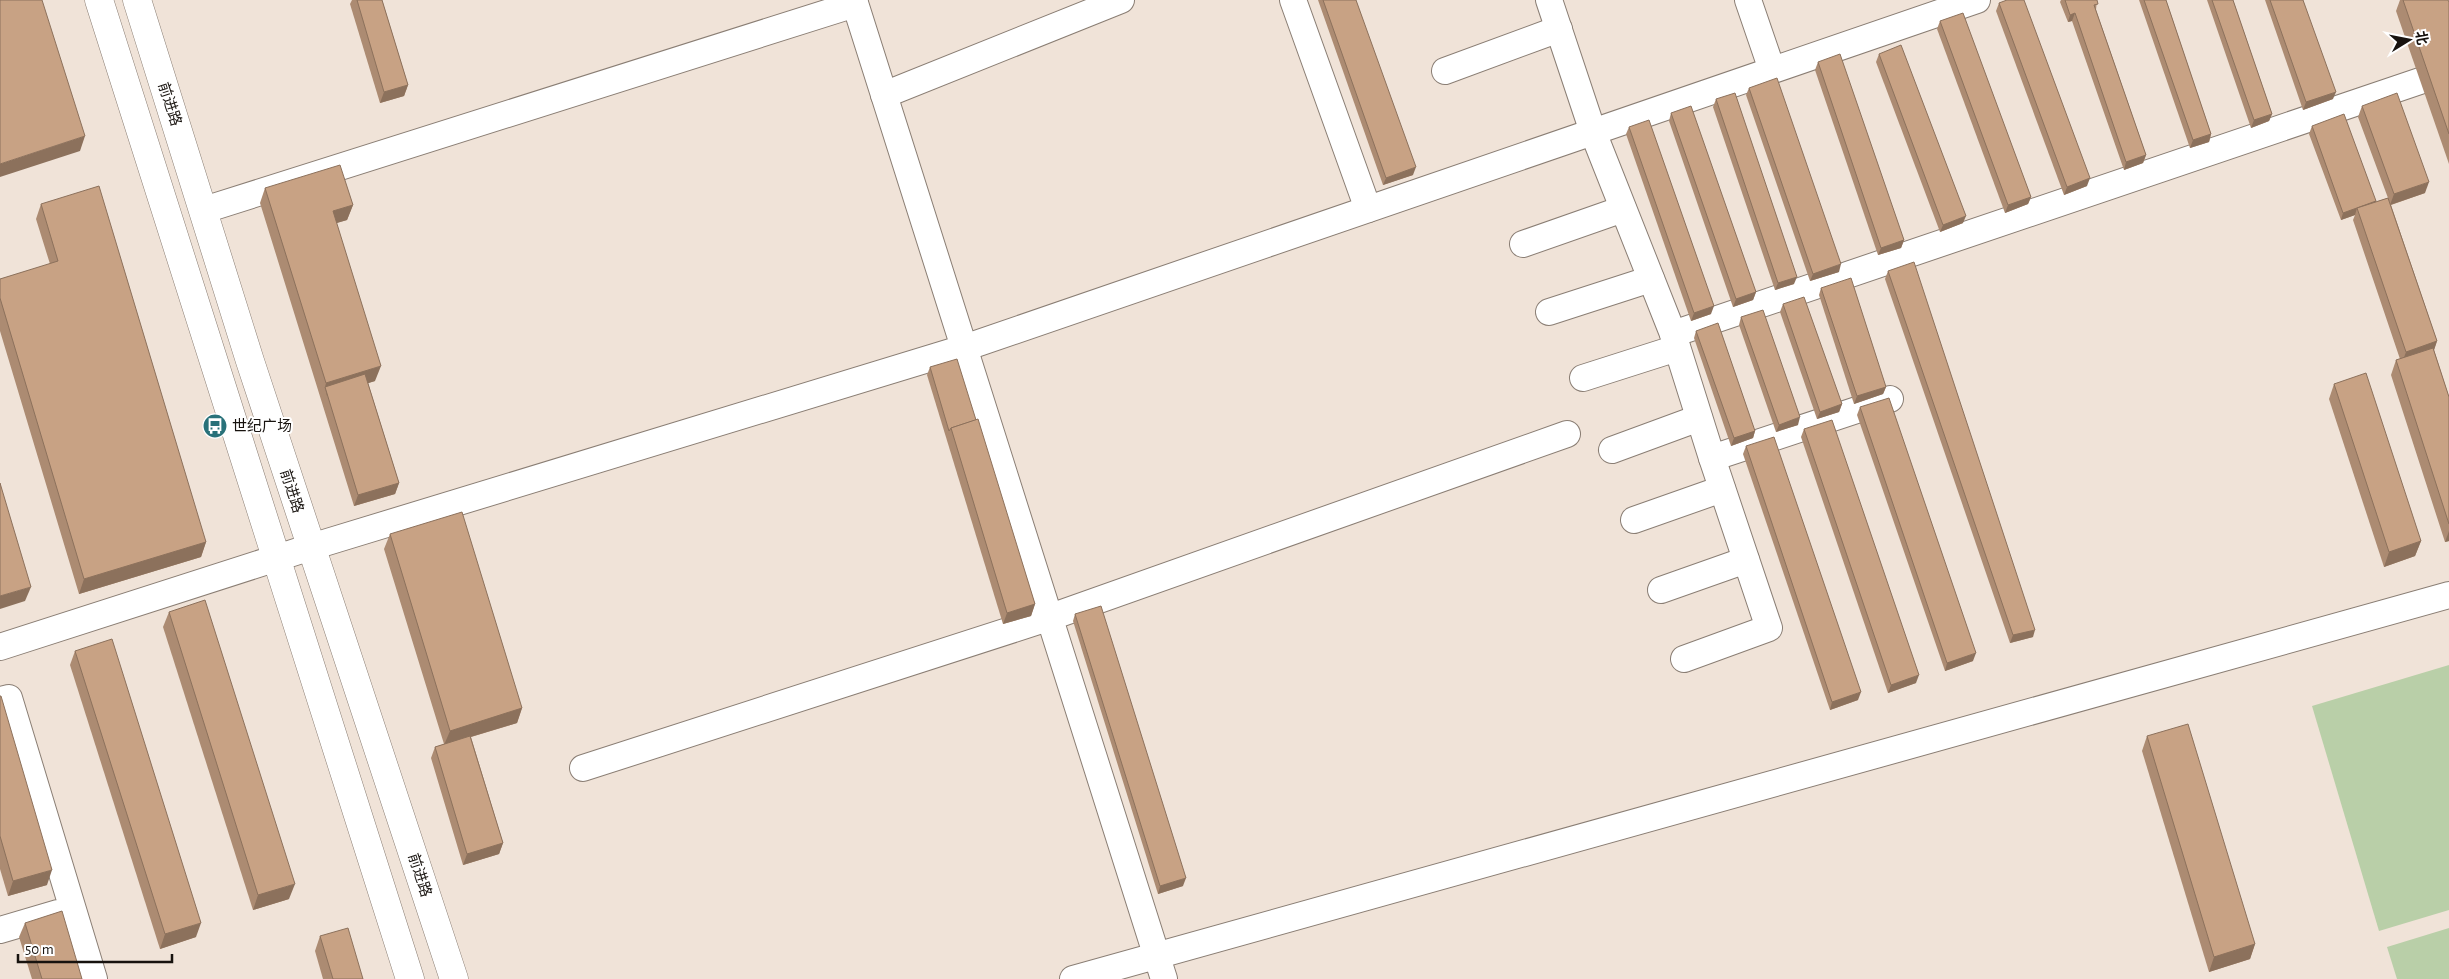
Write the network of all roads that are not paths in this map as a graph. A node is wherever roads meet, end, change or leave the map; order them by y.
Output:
1 (99, 0) edge
2 (137, 0) edge
3 (1121, 0) edge
4 (1293, 0) edge
5 (1549, 0) edge
6 (1748, 0) edge
7 (1977, 0) edge
8 (855, 2) edge
9 (1559, 29) junction
10 (1772, 70) junction
11 (1445, 71) dead end
12 (2420, 81) dead end
13 (884, 95) junction
14 (1593, 132) junction
15 (1368, 209) junction
16 (1624, 209) junction
17 (204, 210) junction
18 (1523, 244) dead end
19 (1651, 279) junction
20 (1550, 312) dead end
21 (1675, 341) junction
22 (964, 348) junction
23 (1583, 378) dead end
24 (1890, 398) edge
25 (1699, 418) junction
26 (1567, 434) dead end
27 (1612, 450) dead end
28 (1712, 458) junction
29 (1722, 489) junction
30 (1634, 520) dead end
31 (311, 547) junction
32 (276, 558) junction
33 (1746, 560) junction
34 (1661, 590) dead end
35 (2449, 595) edge
36 (1048, 618) junction
37 (0, 647) edge
38 (1684, 659) dead end
39 (0, 700) edge
40 (583, 768) dead end
41 (73, 909) junction
42 (0, 930) edge
43 (1160, 968) edge
44 (94, 979) edge
45 (410, 979) edge
46 (454, 979) edge
47 (1073, 979) edge

1 - 32 main road
2 - 17 main road, 前进路
3 - 13 street
4 - 15 street
5 - 9 street
6 - 10 street
7 - 10 street
8 - 13 street
8 - 17 street
9 - 11 street
9 - 14 street
10 - 14 street
12 - 21 street
13 - 22 street
14 - 15 street
14 - 16 street
15 - 22 street
16 - 18 street
16 - 19 street
17 - 31 main road, 前进路
19 - 20 street
19 - 21 street
21 - 23 street
21 - 25 street
22 - 31 street
22 - 36 street
24 - 28 street
25 - 27 street
25 - 28 street
26 - 36 street
28 - 29 street
29 - 30 street
29 - 33 street
31 - 32 street
31 - 46 main road, 前进路
32 - 37 street
32 - 45 main road
33 - 34 street
33 - 38 street
35 - 43 street
36 - 40 street
36 - 43 street
39 - 41 street
41 - 42 street
41 - 44 street
43 - 47 street

